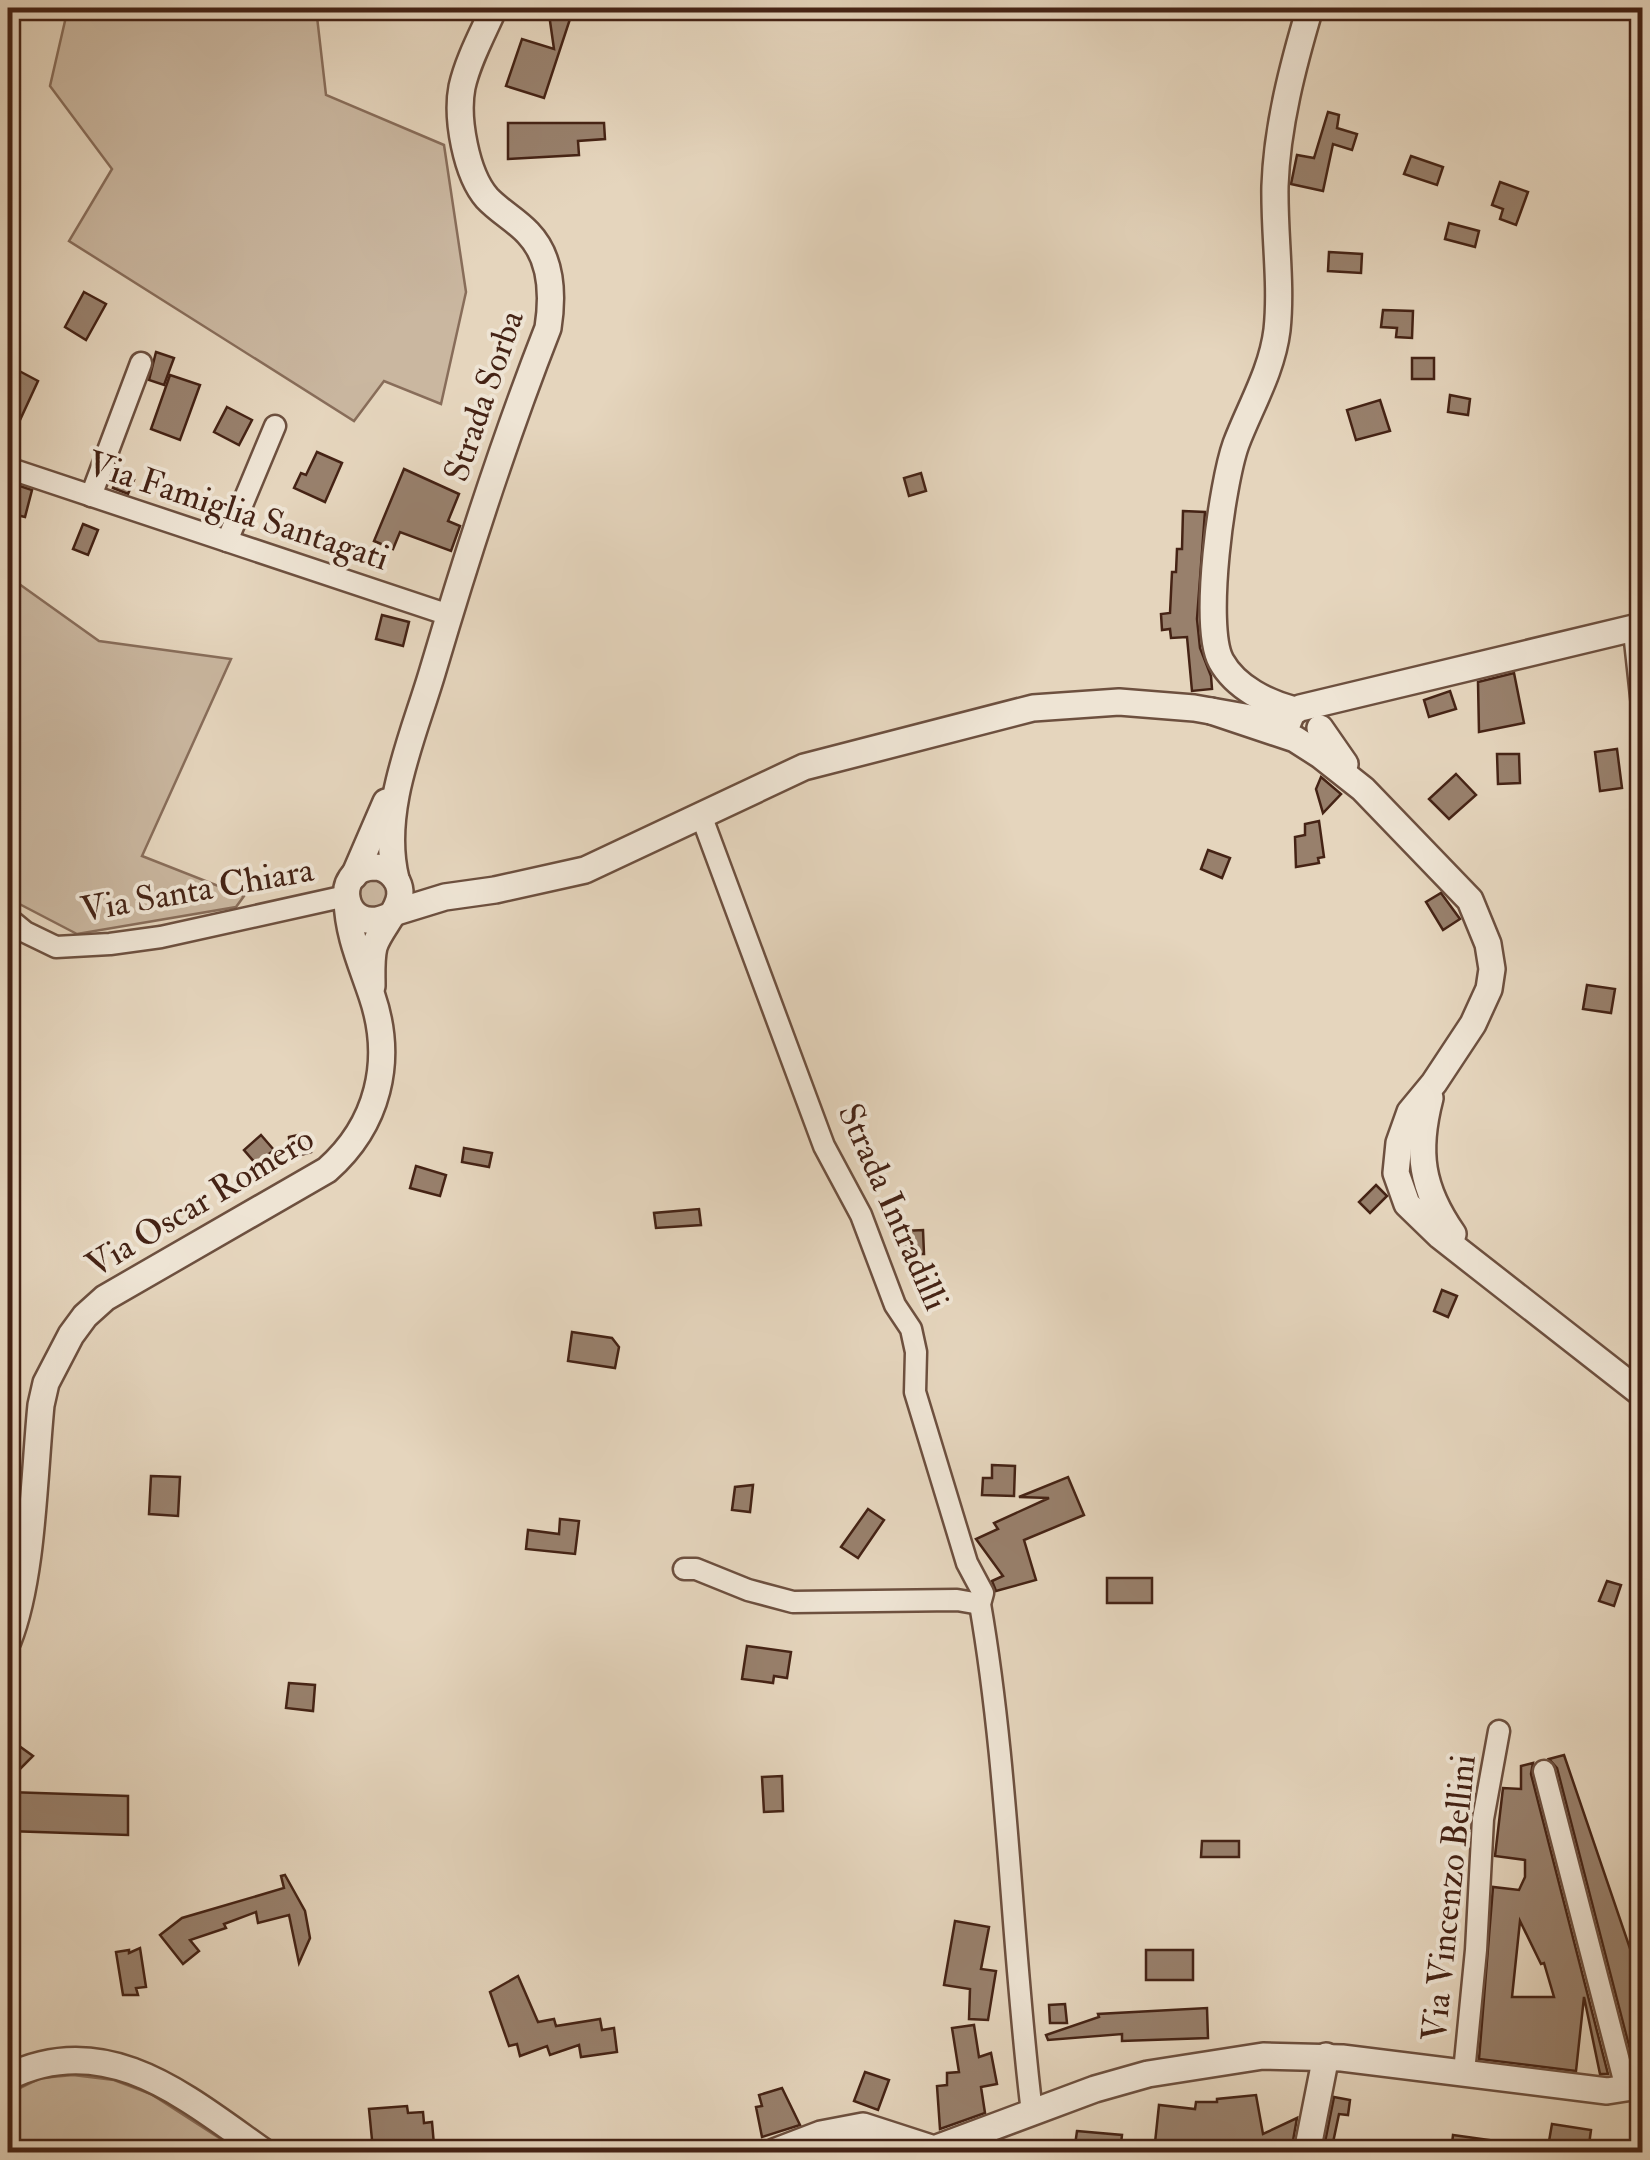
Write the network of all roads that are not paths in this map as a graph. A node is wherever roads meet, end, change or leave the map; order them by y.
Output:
1 (494, 8) edge
2 (1310, 8) edge
3 (141, 363) dead end
4 (275, 426) dead end
5 (8, 468) edge
6 (91, 496) junction
7 (227, 542) junction
8 (449, 616) junction
9 (1636, 628) edge
10 (1303, 724) junction
11 (1642, 752) edge
12 (403, 771) junction
13 (702, 815) junction
14 (397, 882) junction
15 (349, 890) junction
16 (445, 897) junction
17 (391, 915) junction
18 (8, 918) edge
19 (372, 996) junction
20 (1642, 1394) edge
21 (684, 1569) dead end
22 (980, 1604) junction
23 (8, 1641) edge
24 (1499, 1731) dead end
25 (1544, 1771) dead end
26 (1326, 2056) junction
27 (1464, 2072) junction
28 (8, 2077) edge
29 (1634, 2084) edge
30 (1032, 2112) junction
31 (841, 2130) junction
32 (264, 2152) edge
33 (774, 2152) edge
34 (908, 2152) edge
35 (1307, 2152) edge

1 - 8 street, Strada Sorba
2 - 10 street
3 - 6 street
4 - 7 street
5 - 6 street, Via Famiglia Santagati
6 - 7 street, Via Famiglia Santagati
7 - 8 street, Via Famiglia Santagati
8 - 12 street, Strada Sorba
9 - 10 street
9 - 11 lane
10 - 13 street
10 - 20 street
12 - 14 street
12 - 15 street
13 - 16 street
13 - 22 street, Strada Intradilli
14 - 15 street
14 - 16 street
14 - 17 street
15 - 17 street
15 - 18 street, Via Santa Chiara
15 - 19 street
16 - 17 street
17 - 19 street
19 - 23 street, Via Oscar Romero
21 - 22 street
22 - 30 street, Strada Intradilli
24 - 27 street, Via Vincenzo Bellini
25 - 29 street
26 - 27 street
26 - 30 street
26 - 35 street
27 - 29 street
28 - 32 street
30 - 31 street
31 - 33 street
31 - 34 street

